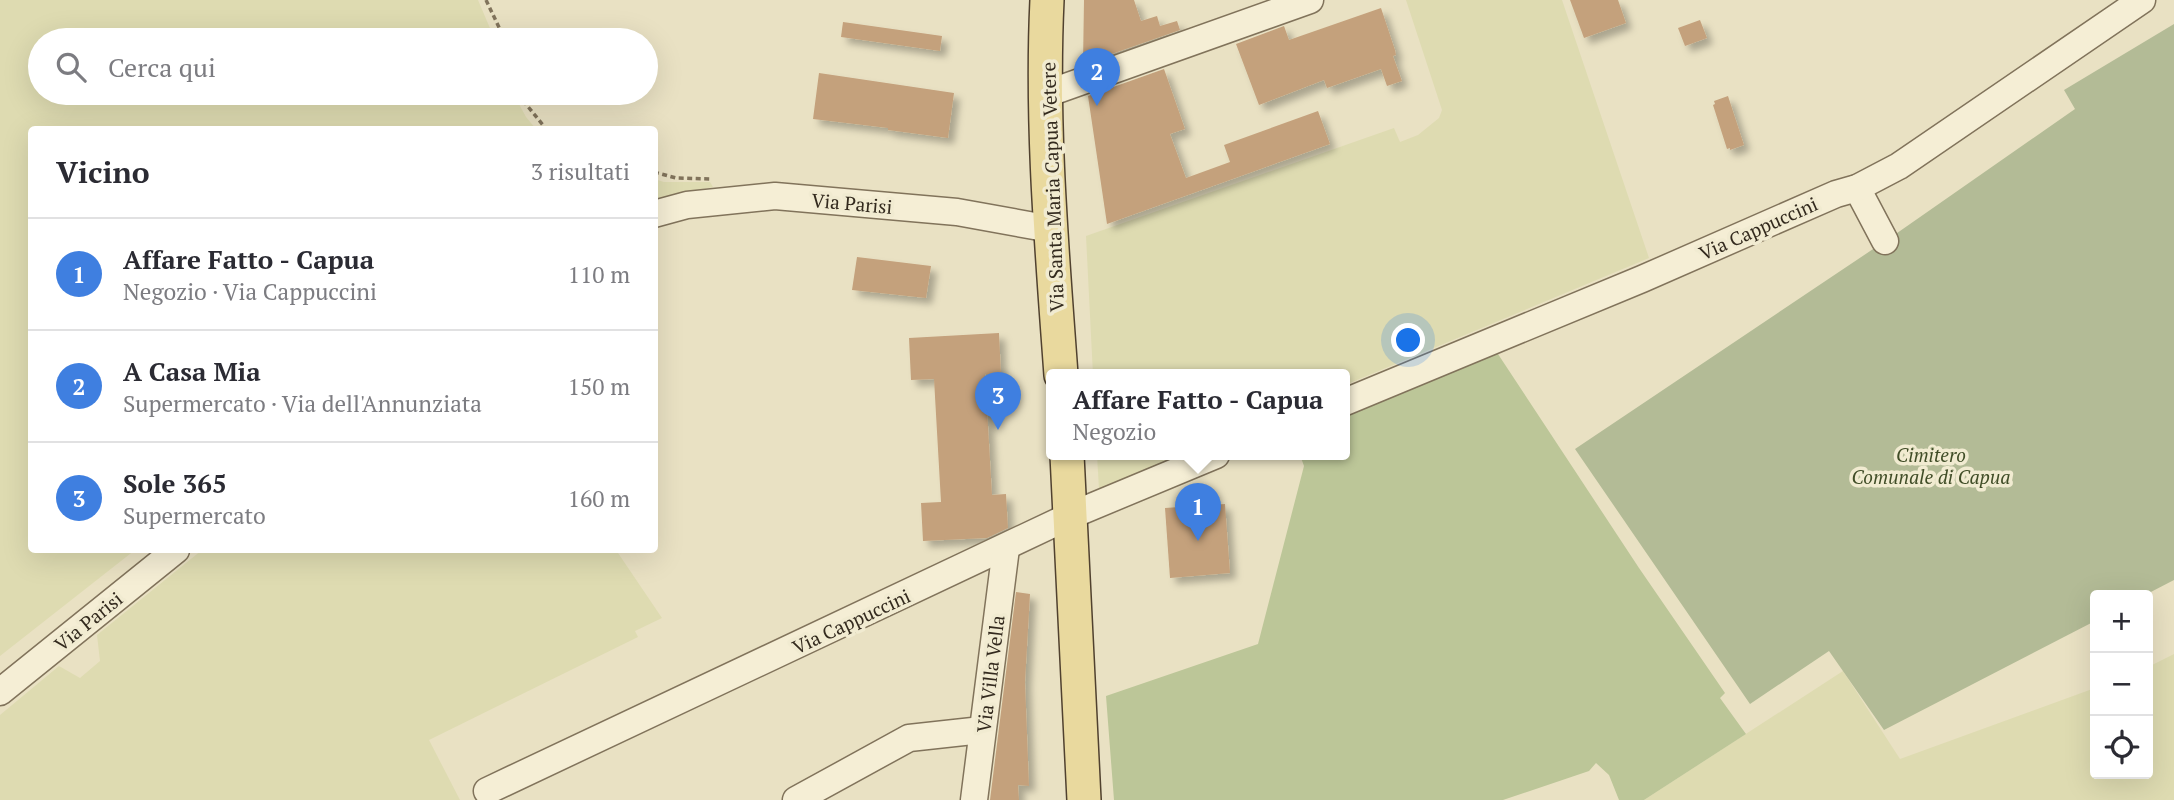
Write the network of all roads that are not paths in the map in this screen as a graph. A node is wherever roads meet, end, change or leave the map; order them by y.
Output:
1 (1048, 0) edge
2 (1310, 0) edge
3 (2142, 0) edge
4 (1046, 94) junction
5 (1857, 188) junction
6 (658, 213) edge
7 (1051, 229) junction
8 (1885, 241) dead end
9 (1061, 369) edge
10 (1350, 400) edge
11 (1067, 460) edge
12 (1204, 460) edge
13 (1072, 515) junction
14 (1006, 548) junction
15 (172, 553) edge
16 (0, 692) edge
17 (982, 730) junction
18 (487, 791) dead end
19 (796, 800) edge
20 (974, 800) edge
21 (1084, 800) edge

1 - 4 main road, Via Santa Maria Capua Vetere
2 - 4 street
3 - 5 street, Via Cappuccini
4 - 7 main road, Via Santa Maria Capua Vetere
5 - 8 street
5 - 10 street, Via Cappuccini
6 - 7 street, Via Parisi
7 - 9 main road, Via Santa Maria Capua Vetere
11 - 13 main road
12 - 13 street, Via Cappuccini
13 - 14 street, Via Cappuccini
13 - 21 main road
14 - 17 street, Via Villa Vella
14 - 18 street, Via Cappuccini
15 - 16 street, Via Parisi
17 - 19 street
17 - 20 street, Via Villa Vella

